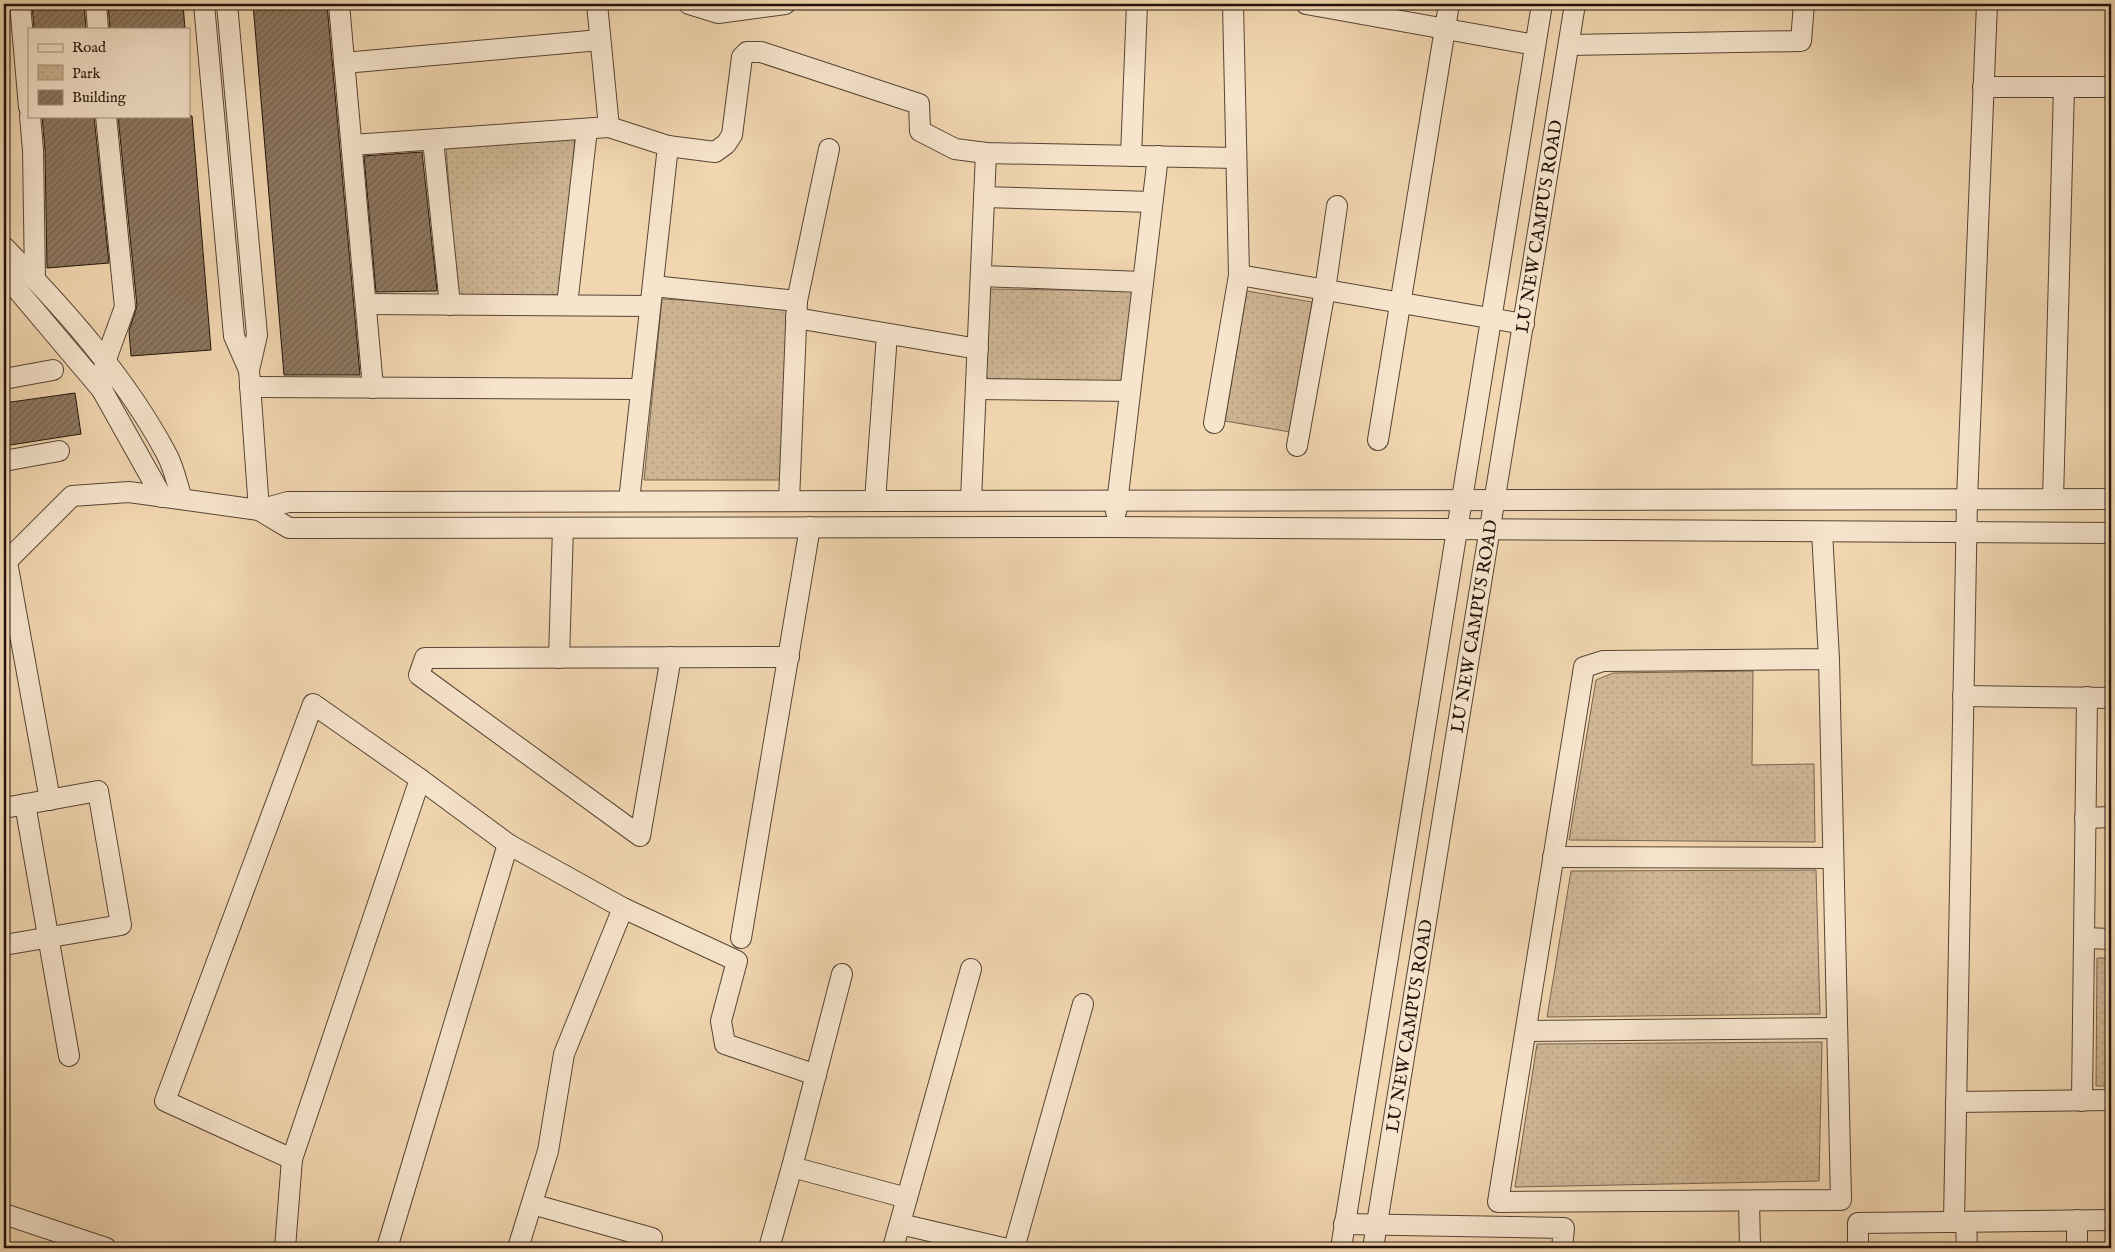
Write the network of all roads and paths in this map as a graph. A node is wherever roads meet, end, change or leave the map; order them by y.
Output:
1 (20, 4) edge
2 (96, 4) edge
3 (204, 4) edge
4 (227, 4) edge
5 (339, 4) edge
6 (597, 4) edge
7 (689, 4) edge
8 (785, 4) edge
9 (1137, 4) edge
10 (1233, 4) edge
11 (1306, 4) edge
12 (1449, 4) edge
13 (1542, 4) edge
14 (1575, 4) edge
15 (1804, 4) edge
16 (1987, 4) edge
17 (98, 28) edge
18 (1445, 28) junction
19 (600, 40) junction
20 (1535, 45) junction
21 (1569, 45) junction
22 (344, 63) junction
23 (1983, 87) junction
24 (2064, 87) junction
25 (2111, 87) edge
26 (28, 96) edge
27 (30, 118) edge
28 (106, 118) edge
29 (608, 127) junction
30 (587, 129) junction
31 (433, 140) junction
32 (352, 146) junction
33 (668, 146) junction
34 (829, 150) dead end
35 (986, 153) junction
36 (1131, 156) junction
37 (1158, 156) junction
38 (1236, 158) junction
39 (984, 197) junction
40 (1152, 202) junction
41 (1337, 206) dead end
42 (4, 247) edge
43 (4, 274) edge
44 (1239, 275) junction
45 (981, 276) junction
46 (35, 280) junction
47 (1143, 282) junction
48 (1325, 290) junction
49 (652, 296) junction
50 (1400, 303) junction
51 (366, 304) junction
52 (450, 305) junction
53 (567, 305) junction
54 (796, 310) junction
55 (1492, 318) junction
56 (1524, 324) junction
57 (887, 334) junction
58 (978, 349) junction
59 (105, 362) junction
60 (53, 370) dead end
61 (4, 379) edge
62 (250, 379) junction
63 (373, 388) junction
64 (641, 389) junction
65 (102, 390) junction
66 (976, 390) junction
67 (1130, 390) junction
68 (1214, 423) dead end
69 (1378, 440) dead end
70 (1297, 446) dead end
71 (59, 451) dead end
72 (4, 461) edge
73 (162, 497) junction
74 (1463, 499) junction
75 (1495, 499) junction
76 (1967, 499) junction
77 (2053, 499) junction
78 (2111, 499) edge
79 (182, 500) junction
80 (851, 500) junction
81 (875, 500) junction
82 (971, 500) junction
83 (1117, 500) junction
84 (629, 501) junction
85 (789, 501) junction
86 (259, 510) junction
87 (810, 527) junction
88 (849, 527) junction
89 (563, 528) junction
90 (1114, 528) junction
91 (1458, 530) junction
92 (1490, 530) junction
93 (1822, 532) junction
94 (1966, 533) junction
95 (2111, 533) edge
96 (5, 561) edge
97 (671, 657) junction
98 (789, 657) junction
99 (560, 658) junction
100 (1829, 659) junction
101 (1963, 696) junction
102 (2087, 697) junction
103 (2111, 698) edge
104 (420, 779) junction
105 (50, 800) junction
106 (25, 804) junction
107 (4, 808) edge
108 (2111, 817) edge
109 (2086, 818) junction
110 (508, 844) junction
111 (1553, 857) junction
112 (1833, 858) junction
113 (623, 908) junction
114 (48, 938) junction
115 (741, 938) dead end
116 (2084, 938) junction
117 (2111, 939) edge
118 (4, 945) edge
119 (971, 969) dead end
120 (842, 974) dead end
121 (1083, 1004) dead end
122 (1837, 1028) junction
123 (1526, 1030) junction
124 (69, 1056) dead end
125 (816, 1075) junction
126 (2111, 1100) edge
127 (2082, 1101) junction
128 (1956, 1102) junction
129 (292, 1159) junction
130 (792, 1167) junction
131 (907, 1198) junction
132 (1749, 1201) junction
133 (532, 1204) junction
134 (4, 1214) edge
135 (2077, 1220) junction
136 (2111, 1220) edge
137 (1960, 1222) junction
138 (900, 1224) junction
139 (1344, 1224) junction
140 (1376, 1226) junction
141 (106, 1248) edge
142 (285, 1248) edge
143 (387, 1248) edge
144 (518, 1248) edge
145 (649, 1248) edge
146 (769, 1248) edge
147 (893, 1248) edge
148 (1003, 1248) edge
149 (1014, 1248) edge
150 (1341, 1248) edge
151 (1373, 1248) edge
152 (1562, 1248) edge
153 (1750, 1248) edge
154 (1858, 1248) edge
155 (1967, 1248) edge
156 (2077, 1248) edge

1 - 26 street
2 - 17 street
3 - 62 street
4 - 62 street
5 - 22 street
6 - 19 street
7 - 8 street
9 - 36 street
10 - 38 street
11 - 18 street
12 - 18 street
13 - 20 street, LU NEW CAMPUS ROAD
14 - 21 street, LU NEW CAMPUS ROAD
15 - 21 street
16 - 23 street
18 - 20 street
18 - 50 street
19 - 22 street
19 - 29 street
20 - 55 street, LU NEW CAMPUS ROAD
21 - 56 street, LU NEW CAMPUS ROAD
22 - 32 street
23 - 24 street
23 - 76 street
24 - 25 street
24 - 77 street
27 - 46 street
28 - 59 street
29 - 30 street
29 - 33 street
30 - 31 street
30 - 53 street
31 - 32 street
31 - 52 street
32 - 51 street
33 - 35 street
33 - 49 street
34 - 54 street
35 - 36 street
35 - 39 street
36 - 37 street
37 - 38 street
37 - 40 street
38 - 44 street
39 - 40 street
39 - 45 street
40 - 47 street
41 - 48 street
42 - 46 street
43 - 65 street
44 - 48 street
44 - 68 street
45 - 47 street
45 - 58 street
46 - 59 street
47 - 67 street
48 - 50 street
48 - 70 street
49 - 53 street
49 - 54 street
49 - 64 street
50 - 55 street
50 - 69 street
51 - 52 street
51 - 63 street
52 - 53 street
54 - 57 street
54 - 85 street
55 - 56 street
55 - 74 street, LU NEW CAMPUS ROAD
56 - 75 street, LU NEW CAMPUS ROAD
57 - 58 street
57 - 81 street
58 - 66 street
59 - 65 street
59 - 79 street
60 - 61 street
62 - 63 street
62 - 86 street
63 - 64 street
64 - 84 street
65 - 73 street
66 - 67 street
66 - 82 street
67 - 83 street
71 - 72 street
73 - 79 street
73 - 96 street
74 - 75 street
74 - 83 street
74 - 91 street, LU NEW CAMPUS ROAD
75 - 76 street
75 - 92 street, LU NEW CAMPUS ROAD
76 - 77 street
76 - 94 street
77 - 78 street
79 - 86 street
80 - 81 street
80 - 85 street
80 - 88 street
81 - 82 street
82 - 83 street
83 - 90 street
84 - 85 street
84 - 86 street
86 - 89 street
87 - 88 street
87 - 89 street
87 - 98 street
88 - 90 street
89 - 99 street
90 - 91 street
91 - 92 street
91 - 139 street, LU NEW CAMPUS ROAD
92 - 93 street
92 - 140 street, LU NEW CAMPUS ROAD
93 - 94 street
93 - 100 street
94 - 95 street
94 - 101 street
96 - 105 street
97 - 98 street
97 - 99 street
97 - 99 street
98 - 115 street
100 - 111 street
100 - 112 street
101 - 102 street
101 - 128 street
102 - 103 street
102 - 109 street
104 - 110 street
104 - 129 street
104 - 129 street
105 - 106 street
105 - 114 street
106 - 107 street
106 - 114 street
108 - 109 street
109 - 116 street
110 - 113 street
110 - 143 street
111 - 112 street
111 - 123 street
112 - 122 street
113 - 125 street
113 - 133 street
114 - 118 street
114 - 124 street
116 - 117 street
116 - 127 street
119 - 131 street
120 - 125 street
121 - 149 street
122 - 123 street
122 - 132 street
123 - 132 street
125 - 130 street
126 - 127 street
127 - 128 street
128 - 137 street
129 - 142 street
130 - 131 street
130 - 146 street
131 - 138 street
132 - 153 street
133 - 144 street
133 - 145 street
134 - 141 street
135 - 136 street
135 - 137 street
135 - 156 street
137 - 154 street
137 - 155 street
138 - 147 street
138 - 148 street
139 - 140 street
139 - 150 street, LU NEW CAMPUS ROAD
140 - 151 street, LU NEW CAMPUS ROAD
140 - 152 street

